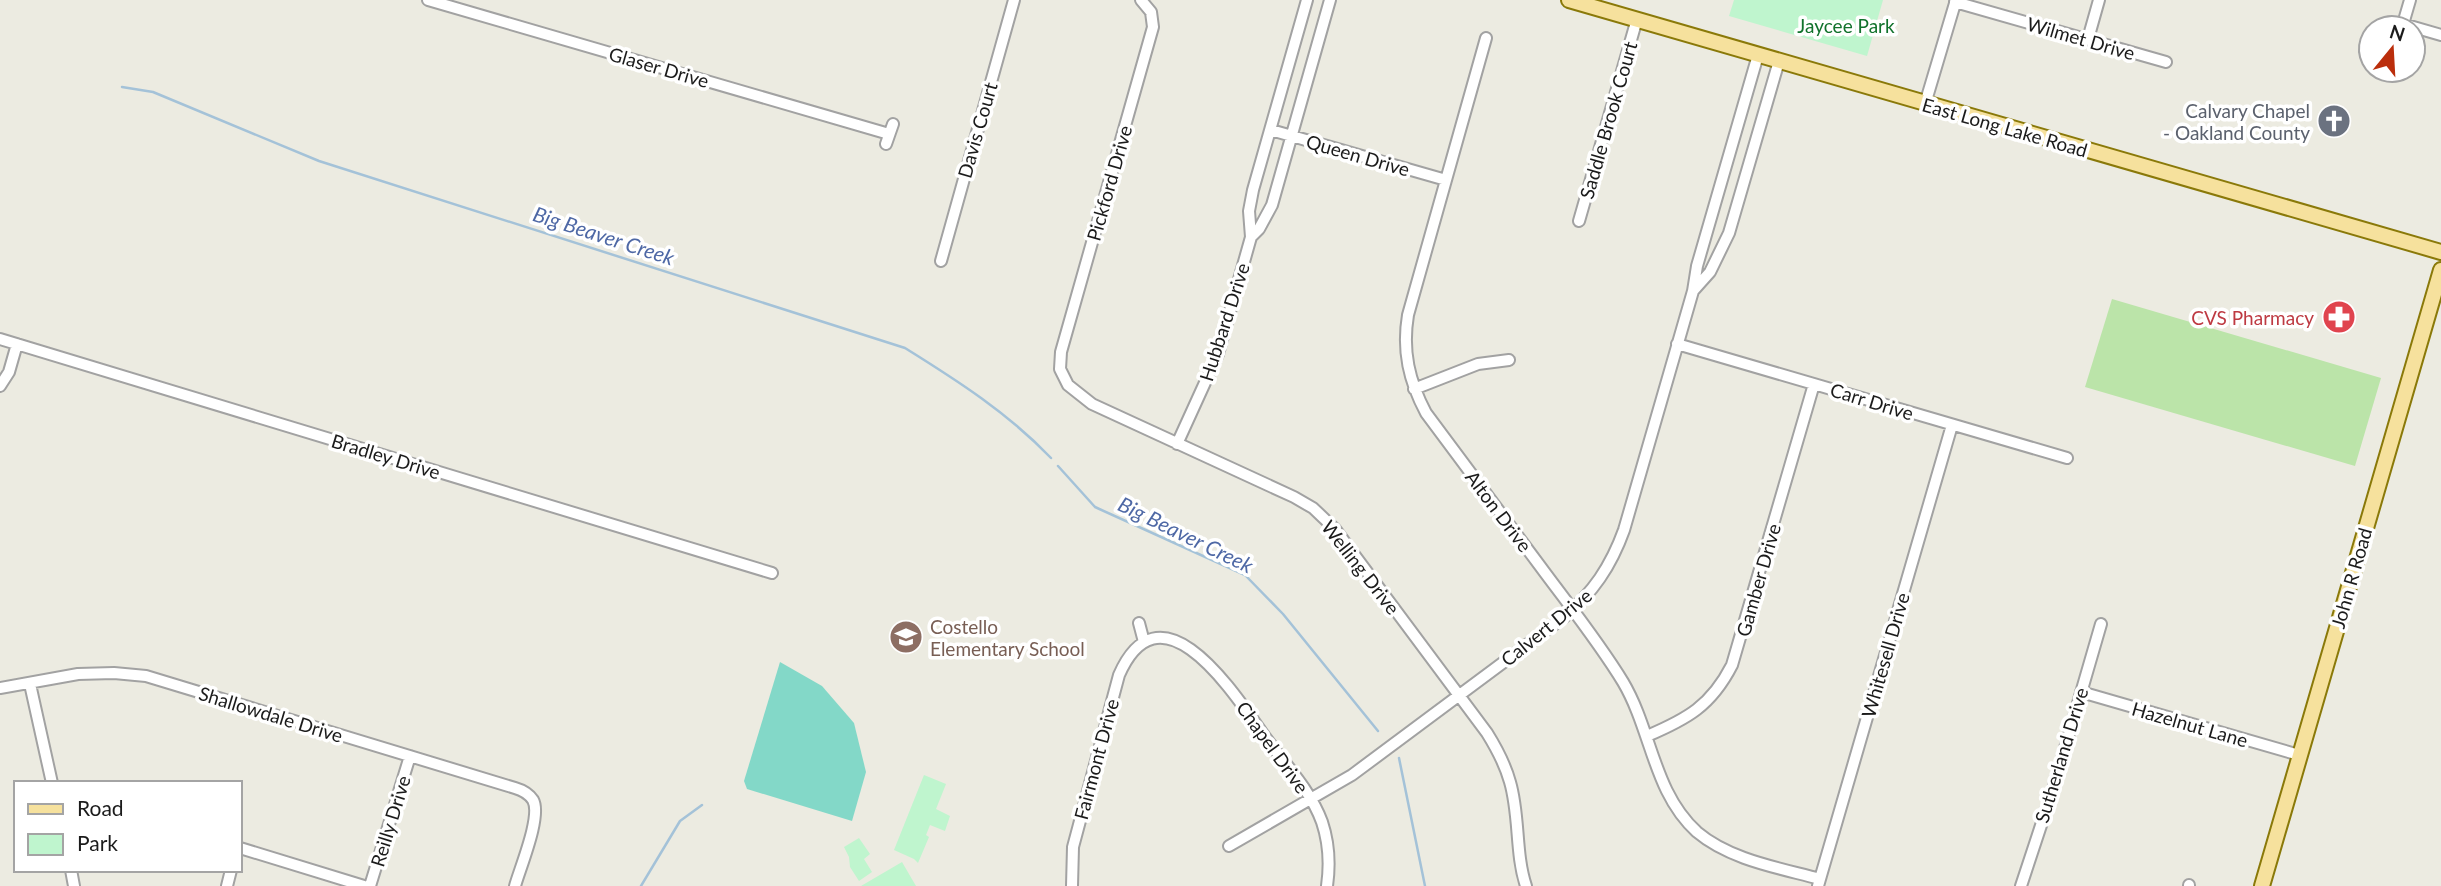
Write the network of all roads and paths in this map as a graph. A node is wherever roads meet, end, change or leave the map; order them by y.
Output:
1 (428, 0) edge
2 (1014, 0) edge
3 (1141, 0) edge
4 (1307, 0) edge
5 (1331, 0) edge
6 (1569, 0) edge
7 (2099, 0) edge
8 (2410, 0) edge
9 (1955, 1) edge
10 (1636, 19) junction
11 (2441, 34) edge
12 (1486, 38) dead end
13 (2088, 39) junction
14 (1295, 44) junction
15 (1316, 50) junction
16 (1758, 55) junction
17 (1779, 61) junction
18 (2166, 62) dead end
19 (1926, 104) junction
20 (1270, 130) junction
21 (890, 134) dead end
22 (1292, 136) junction
23 (1725, 167) junction
24 (1746, 174) junction
25 (1446, 180) junction
26 (1579, 221) dead end
27 (1251, 237) junction
28 (2441, 252) edge
29 (941, 261) dead end
30 (2441, 270) edge
31 (1693, 291) junction
32 (0, 339) edge
33 (17, 344) junction
34 (1677, 344) junction
35 (1509, 360) dead end
36 (1060, 369) joint
37 (1814, 384) junction
38 (0, 386) edge
39 (1414, 389) junction
40 (1952, 425) junction
41 (1177, 444) junction
42 (2067, 458) dead end
43 (772, 573) dead end
44 (1573, 610) junction
45 (1139, 623) dead end
46 (2101, 624) dead end
47 (1144, 642) junction
48 (30, 684) junction
49 (0, 688) edge
50 (2081, 692) junction
51 (1459, 696) junction
52 (1647, 736) junction
53 (410, 755) junction
54 (2299, 755) junction
55 (52, 781) edge
56 (1312, 800) junction
57 (1229, 846) dead end
58 (242, 849) edge
59 (1819, 882) edge
60 (364, 886) edge
61 (370, 886) edge
62 (515, 886) edge
63 (1072, 886) edge
64 (1327, 886) edge
65 (1527, 886) edge
66 (2021, 886) edge
67 (2262, 886) edge

1 - 21 street, Glaser Drive
2 - 29 street, Davis Court
3 - 36 street, Pickford Drive
4 - 14 street, Hubbard Drive
5 - 15 street, Hubbard Drive
6 - 10 main road, East Long Lake Road
7 - 13 street
8 - 11 street
9 - 13 street, Wilmet Drive
9 - 19 street
10 - 16 main road, East Long Lake Road
10 - 26 street, Saddle Brook Court
12 - 25 street, Alton Drive
13 - 18 street, Wilmet Drive
14 - 15 street
14 - 20 street, Hubbard Drive
15 - 22 street, Hubbard Drive
16 - 17 main road, East Long Lake Road
16 - 23 street, Calvert Drive
17 - 19 main road, East Long Lake Road
17 - 24 street, Calvert Drive
19 - 28 main road, East Long Lake Road
20 - 22 street, Queen Drive
20 - 27 street, Hubbard Drive
22 - 25 street, Queen Drive
22 - 27 street, Hubbard Drive
23 - 24 street
23 - 31 street, Calvert Drive
24 - 31 street, Calvert Drive
25 - 39 street, Alton Drive
27 - 41 street, Hubbard Drive
30 - 54 main road, John R Road
31 - 34 street, Calvert Drive
32 - 33 street, Bradley Drive
33 - 38 street
33 - 43 street, Bradley Drive
34 - 37 street, Carr Drive
34 - 44 street, Calvert Drive
35 - 39 street
36 - 41 street, Welling Drive
37 - 40 street, Carr Drive
37 - 52 street, Gamber Drive
39 - 44 street, Alton Drive
40 - 42 street, Carr Drive
40 - 59 street, Whitesell Drive
41 - 51 street, Welling Drive
44 - 51 street, Calvert Drive
44 - 52 street, Alton Drive
45 - 47 street
46 - 50 street, Sutherland Drive
47 - 56 street, Chapel Drive
47 - 63 street, Fairmont Drive
48 - 49 street, Shallowdale Drive
48 - 53 street, Shallowdale Drive
48 - 55 street
50 - 54 street, Hazelnut Lane
50 - 66 street, Sutherland Drive
51 - 56 street, Calvert Drive
51 - 65 street, Welling Drive
52 - 59 street, Alton Drive
53 - 61 street, Reilly Drive
53 - 62 street, Shallowdale Drive
54 - 67 main road, John R Road
56 - 57 street, Calvert Drive
56 - 64 street, Chapel Drive
58 - 60 street

